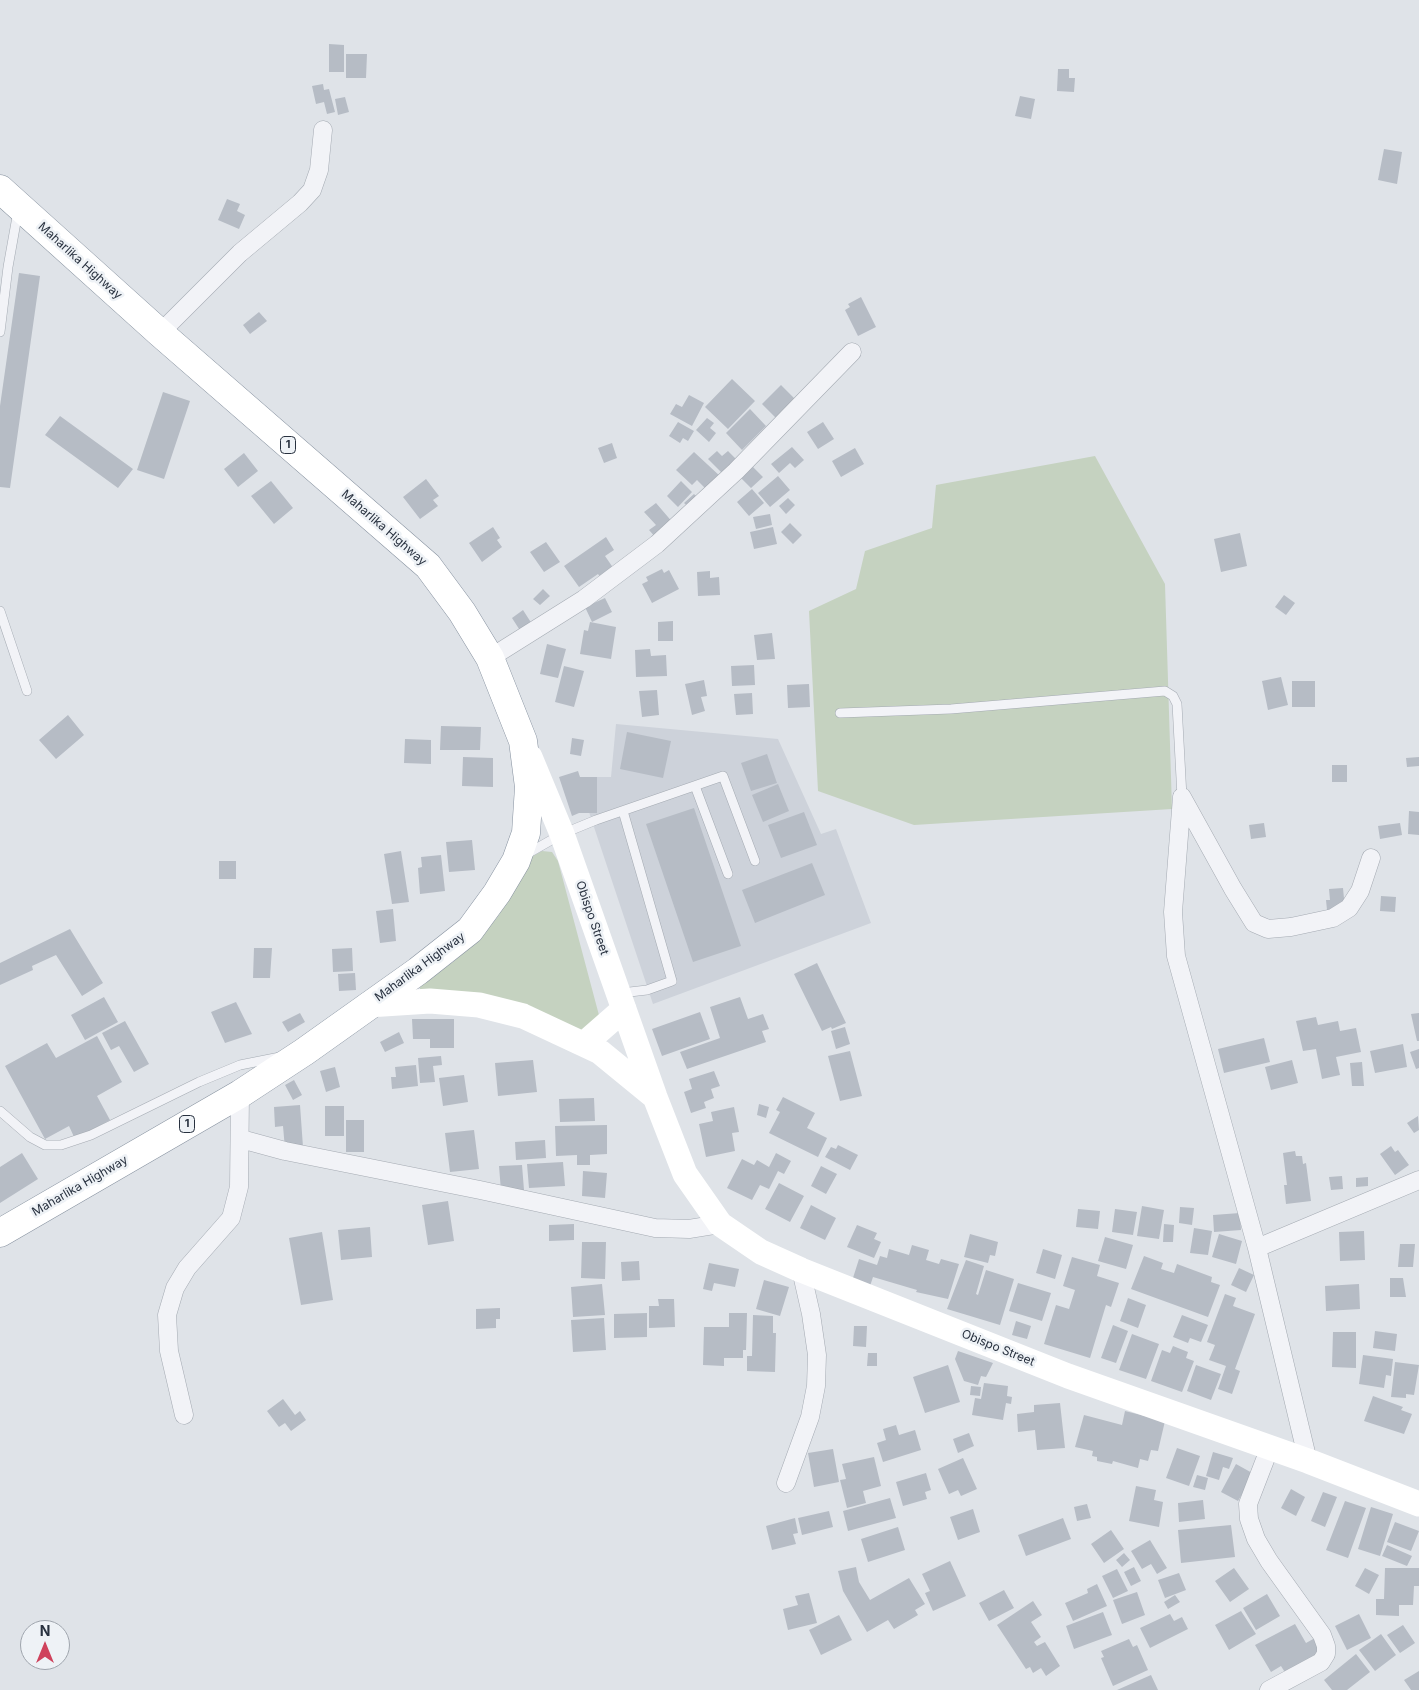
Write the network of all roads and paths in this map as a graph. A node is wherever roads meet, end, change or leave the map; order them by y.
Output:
1 (323, 130) dead end
2 (9, 197) edge
3 (0, 332) edge
4 (160, 333) junction
5 (852, 352) dead end
6 (0, 611) edge
7 (490, 658) junction
8 (27, 691) dead end
9 (840, 713) dead end
10 (523, 741) junction
11 (695, 786) junction
12 (1182, 797) junction
13 (622, 811) junction
14 (562, 834) junction
15 (1370, 858) dead end
16 (516, 861) junction
17 (755, 861) dead end
18 (728, 874) dead end
19 (621, 1001) junction
20 (368, 1005) junction
21 (584, 1044) junction
22 (304, 1052) junction
23 (240, 1094) junction
24 (655, 1097) junction
25 (0, 1111) edge
26 (241, 1139) junction
27 (1419, 1180) edge
28 (720, 1224) junction
29 (0, 1233) edge
30 (1257, 1248) junction
31 (801, 1270) junction
32 (184, 1415) dead end
33 (1270, 1447) junction
34 (1308, 1461) junction
35 (786, 1483) dead end
36 (1419, 1504) edge
37 (1269, 1690) edge

1 - 4 street
2 - 3 lane
2 - 4 highway, Maharlika Highway / 1
4 - 7 highway, Maharlika Highway / 1
5 - 7 street
6 - 8 lane
7 - 10 highway, Maharlika Highway / 1
9 - 12 lane
10 - 14 street, Obispo Street
10 - 16 highway, Maharlika Highway / 1
11 - 13 lane
11 - 17 lane
11 - 18 lane
12 - 15 street
12 - 30 street
13 - 14 lane
13 - 19 lane
14 - 16 lane
14 - 19 street, Obispo Street
16 - 20 highway, Maharlika Highway / 1
19 - 21 street
19 - 24 street, Obispo Street
20 - 21 street, Obispo Street
20 - 22 highway, Maharlika Highway / 1
21 - 24 street, Obispo Street
22 - 23 highway, Maharlika Highway / 1
22 - 25 lane
23 - 26 street
23 - 29 highway, Maharlika Highway / 1
24 - 28 street, Obispo Street
26 - 28 street
26 - 32 street
27 - 30 street
28 - 31 street, Obispo Street
30 - 34 street
31 - 33 street, Obispo Street
31 - 35 street
33 - 34 street, Obispo Street
33 - 37 street
34 - 36 street, Obispo Street

